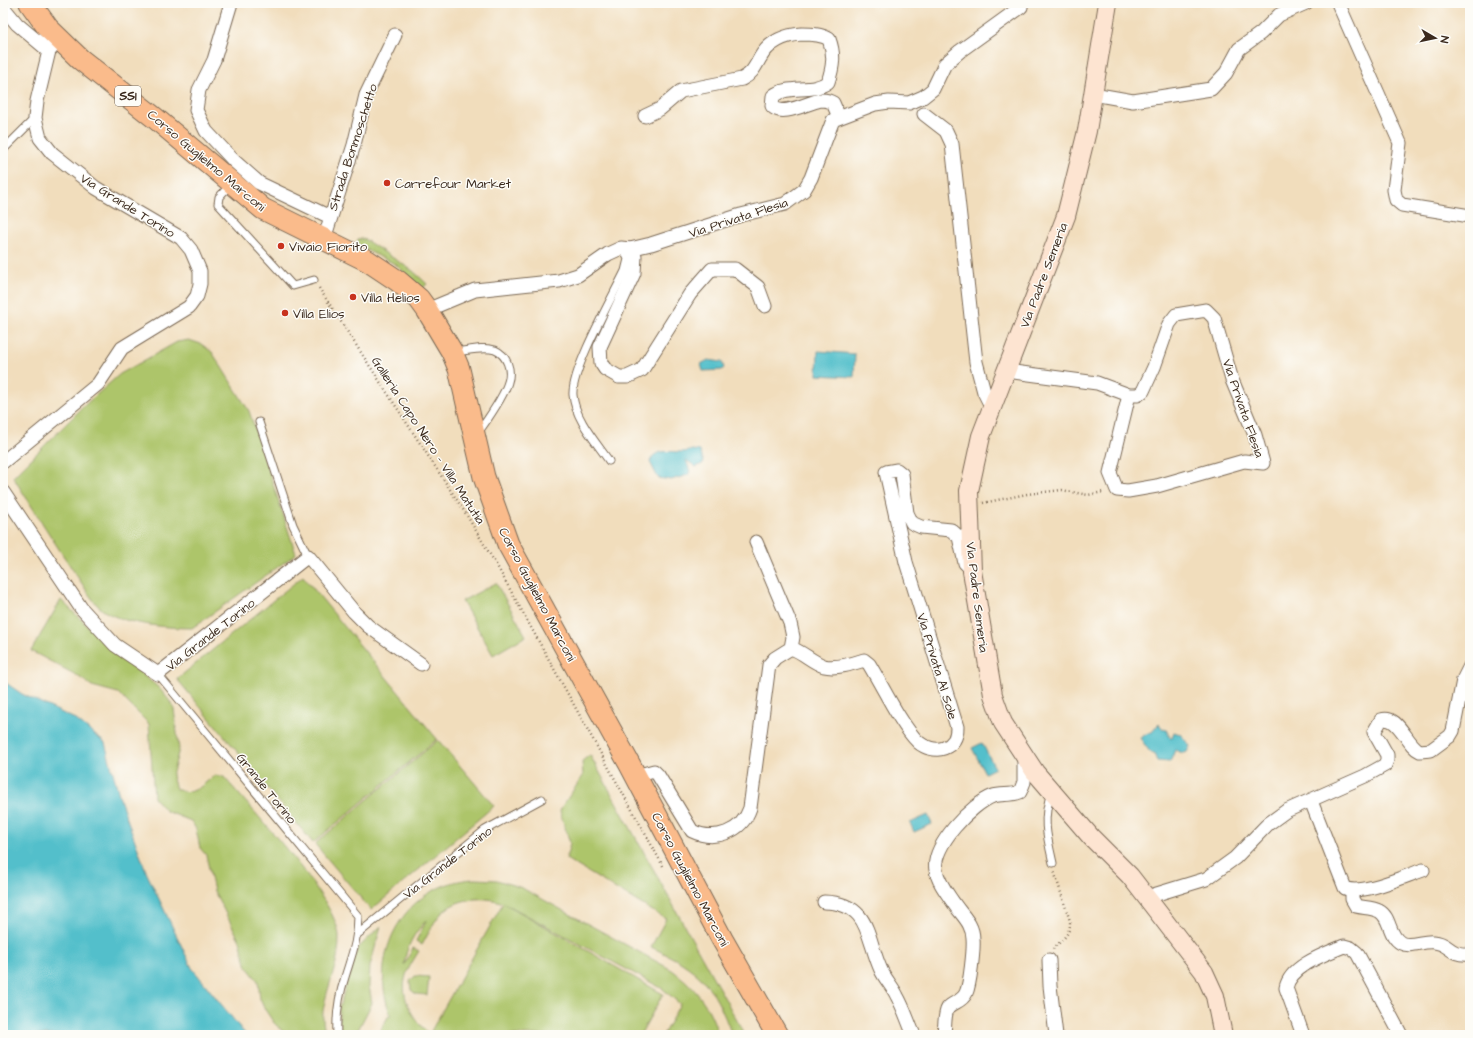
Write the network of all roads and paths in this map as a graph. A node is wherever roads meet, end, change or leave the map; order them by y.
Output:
1 (30, 3) edge
2 (231, 3) edge
3 (1108, 3) edge
4 (1306, 3) edge
5 (1338, 3) edge
6 (3, 7) edge
7 (1021, 7) dead end
8 (396, 35) dead end
9 (54, 45) junction
10 (1093, 94) junction
11 (924, 114) dead end
12 (645, 116) dead end
13 (839, 117) junction
14 (35, 118) junction
15 (3, 150) edge
16 (231, 184) junction
17 (1470, 216) edge
18 (330, 217) junction
19 (324, 239) junction
20 (626, 248) junction
21 (314, 280) joint
22 (764, 306) dead end
23 (427, 310) junction
24 (452, 352) junction
25 (1006, 371) junction
26 (1130, 395) junction
27 (992, 408) junction
28 (259, 422) dead end
29 (474, 438) junction
30 (609, 461) dead end
31 (3, 462) edge
32 (1117, 490) junction
33 (3, 492) edge
34 (969, 507) junction
35 (756, 542) dead end
36 (308, 556) junction
37 (972, 571) junction
38 (791, 648) junction
39 (421, 664) dead end
40 (1470, 666) edge
41 (158, 674) junction
42 (1024, 755) junction
43 (636, 776) junction
44 (1051, 793) junction
45 (542, 799) dead end
46 (1311, 801) junction
47 (1053, 863) joint
48 (1423, 870) dead end
49 (666, 873) dead end
50 (1352, 891) junction
51 (1147, 897) junction
52 (824, 902) dead end
53 (358, 934) junction
54 (1470, 954) edge
55 (1049, 960) joint
56 (1225, 1034) edge
57 (337, 1035) edge
58 (777, 1035) edge
59 (914, 1035) edge
60 (944, 1035) edge
61 (1056, 1035) edge
62 (1302, 1035) edge
63 (1401, 1035) edge

1 - 9 main road, Corso Guglielmo Marconi / SS1
2 - 18 street, Strada Bonmoschetto
3 - 10 main road, Via Padre Semeria
4 - 10 street
5 - 17 street
6 - 9 street
7 - 13 street
8 - 18 street, Strada Bonmoschetto
9 - 14 street, Via Grande Torino
9 - 16 main road, Corso Guglielmo Marconi / SS1
10 - 25 main road, Via Padre Semeria
11 - 27 street
12 - 13 street
13 - 20 street, Via Privata Flesia
14 - 15 lane
14 - 31 street, Via Grande Torino
16 - 19 main road, Corso Guglielmo Marconi
16 - 21 lane
18 - 19 street, Strada Bonmoschetto
19 - 23 main road, Corso Guglielmo Marconi
20 - 22 street
20 - 23 street, Via Privata Flesia
20 - 30 lane
21 - 49 path, Galleria Capo Nero - Villa Matutia
23 - 24 main road, Corso Guglielmo Marconi
24 - 29 main road, Corso Guglielmo Marconi
24 - 29 lane
25 - 26 street
25 - 27 main road, Via Padre Semeria
26 - 32 street
26 - 32 street, Via Privata Flesia
27 - 34 main road, Via Padre Semeria
28 - 36 lane
29 - 43 main road, Corso Guglielmo Marconi
32 - 34 path
33 - 41 street, Via Grande Torino
34 - 37 main road, Via Padre Semeria
35 - 38 street
36 - 39 street
36 - 41 street, Via Grande Torino
37 - 38 street, Via Privata Al Sole
37 - 42 main road, Via Padre Semeria
38 - 43 street
40 - 46 street
41 - 53 lane, Grande Torino
42 - 44 main road, Via Padre Semeria
42 - 60 street
43 - 58 main road, Corso Guglielmo Marconi
44 - 47 lane
44 - 51 main road, Via Padre Semeria
45 - 53 lane, Via Grande Torino
46 - 50 street
46 - 51 street
47 - 55 path
48 - 50 street
50 - 54 street
51 - 56 main road, Via Padre Semeria
52 - 59 street
53 - 57 lane
55 - 61 street
62 - 63 street

